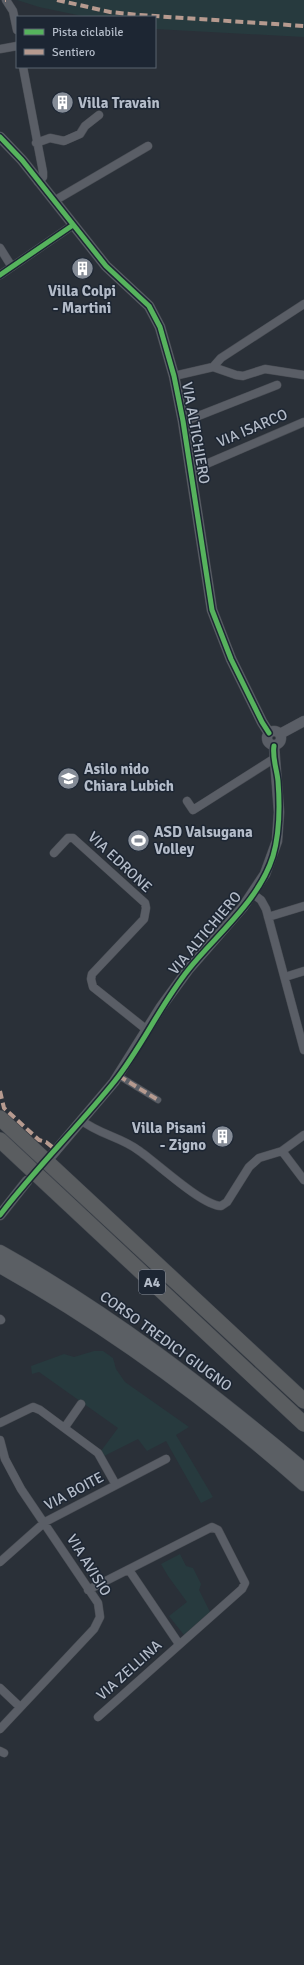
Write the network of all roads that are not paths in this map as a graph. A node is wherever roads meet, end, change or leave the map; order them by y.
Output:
1 (6, 0) edge
2 (16, 24) edge
3 (16, 46) edge
4 (0, 49) edge
5 (23, 68) edge
6 (99, 115) dead end
7 (0, 137) edge
8 (36, 143) junction
9 (148, 146) dead end
10 (38, 182) junction
11 (54, 201) junction
12 (73, 225) junction
13 (0, 248) edge
14 (12, 267) junction
15 (0, 275) edge
16 (304, 304) edge
17 (213, 367) junction
18 (304, 375) edge
19 (174, 376) junction
20 (277, 385) dead end
21 (183, 422) junction
22 (304, 422) edge
23 (190, 470) junction
24 (304, 722) edge
25 (269, 733) junction
26 (280, 734) junction
27 (274, 746) junction
28 (275, 758) junction
29 (187, 801) dead end
30 (54, 853) dead end
31 (253, 894) junction
32 (304, 906) edge
33 (268, 917) junction
34 (304, 972) edge
35 (285, 977) junction
36 (148, 1030) junction
37 (304, 1050) edge
38 (119, 1076) junction
39 (158, 1100) dead end
40 (0, 1118) edge
41 (81, 1120) junction
42 (304, 1135) edge
43 (0, 1140) edge
44 (282, 1151) junction
45 (54, 1152) dead end
46 (304, 1180) edge
47 (28, 1181) dead end
48 (0, 1215) edge
49 (0, 1252) edge
50 (0, 1266) edge
51 (144, 1350) junction
52 (304, 1401) edge
53 (81, 1404) dead end
54 (0, 1424) edge
55 (304, 1424) edge
56 (65, 1427) junction
57 (0, 1440) edge
58 (166, 1459) dead end
59 (304, 1470) edge
60 (304, 1484) edge
61 (116, 1485) junction
62 (45, 1522) junction
63 (0, 1562) edge
64 (128, 1570) junction
65 (88, 1590) junction
66 (179, 1644) junction
67 (0, 1688) edge
68 (20, 1707) junction
69 (98, 1717) dead end
70 (0, 1729) edge

1 - 2 street
3 - 4 street
5 - 8 street
6 - 8 street
7 - 10 street, VIA ALTICHIERO
8 - 10 street
9 - 11 street
10 - 11 street, VIA ALTICHIERO
11 - 12 street, VIA ALTICHIERO
12 - 14 street
12 - 19 street, VIA ALTICHIERO
13 - 14 street
14 - 15 street
16 - 17 street
17 - 18 street
17 - 19 street
19 - 21 street, VIA ALTICHIERO
20 - 21 street
21 - 23 street, VIA ALTICHIERO
22 - 23 street, VIA ISARCO
23 - 25 street, VIA ALTICHIERO
24 - 26 street
25 - 26 street
25 - 27 street, VIA ALTICHIERO
26 - 27 street
27 - 28 street, VIA ALTICHIERO
28 - 29 street
28 - 31 street, VIA ALTICHIERO
30 - 36 street, VIA EDRONE
31 - 33 street
31 - 36 street, VIA ALTICHIERO
32 - 33 street
33 - 35 street
34 - 35 street
35 - 37 street
36 - 38 street, VIA ALTICHIERO
38 - 39 street
38 - 41 street, VIA ALTICHIERO
40 - 52 highway, A4
41 - 44 street
41 - 45 street, VIA ALTICHIERO
42 - 44 street
43 - 55 highway, A4
44 - 46 street
47 - 48 street
49 - 51 highway, CORSO TREDICI GIUGNO
50 - 51 highway, CORSO TREDICI GIUGNO
51 - 59 highway, CORSO TREDICI GIUGNO
51 - 60 highway, CORSO TREDICI GIUGNO
53 - 56 street
54 - 56 street, VIA BOITE
56 - 61 street, VIA BOITE
57 - 62 street, VIA AVISIO
58 - 61 street, VIA BOITE
61 - 62 street, VIA BOITE
62 - 63 street, VIA BOITE
62 - 65 street, VIA AVISIO
64 - 65 street, VIA ZELLINA
64 - 66 street, VIA ZELLINA
64 - 66 street, VIA ZELLINA
65 - 68 street, VIA AVISIO
66 - 69 street, VIA ZELLINA
67 - 68 street
68 - 70 street, VIA AVISIO

